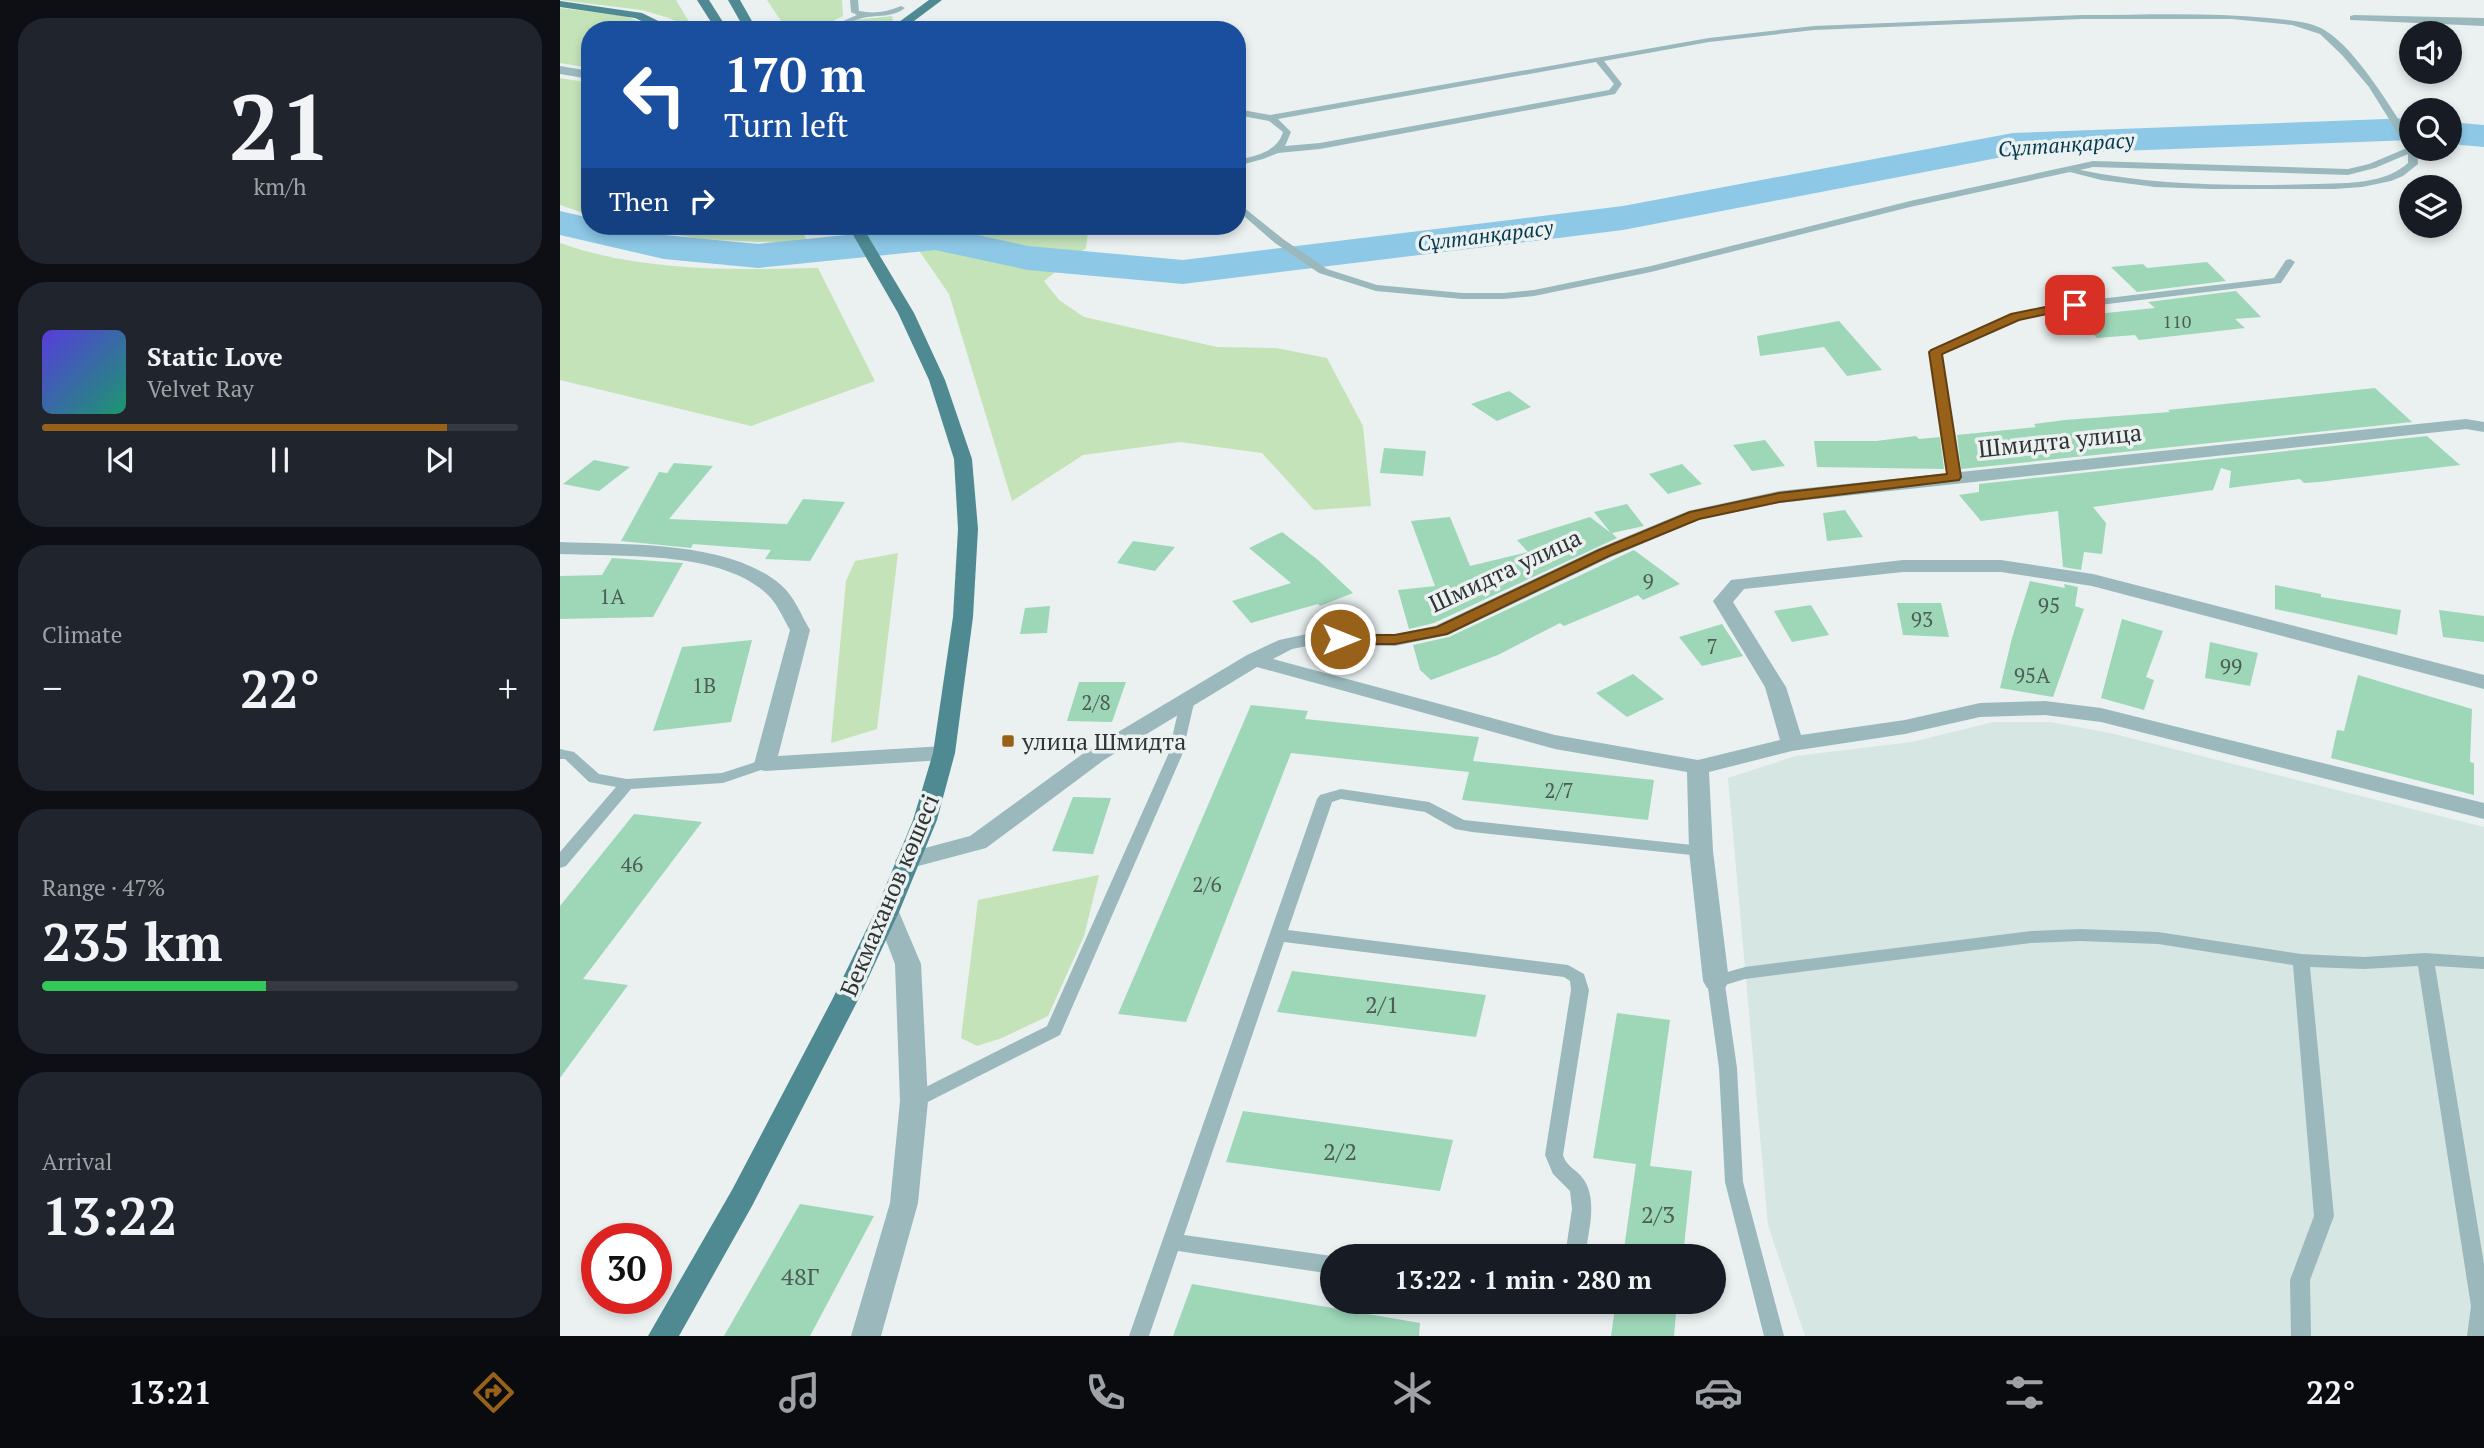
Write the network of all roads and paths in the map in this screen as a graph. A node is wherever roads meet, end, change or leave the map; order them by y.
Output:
1 (703, 0) edge
2 (734, 0) edge
3 (854, 0) edge
4 (936, 0) edge
5 (560, 4) edge
6 (900, 4) edge
7 (867, 14) junction
8 (2354, 18) dead end
9 (651, 21) edge
10 (716, 21) edge
11 (746, 21) edge
12 (845, 21) edge
13 (899, 21) edge
14 (907, 21) edge
15 (2484, 22) edge
16 (1598, 59) junction
17 (560, 70) edge
18 (581, 74) edge
19 (1246, 114) edge
20 (1269, 118) junction
21 (2399, 129) edge
22 (1276, 150) junction
23 (2399, 155) edge
24 (1246, 160) edge
25 (2413, 161) edge
26 (2073, 170) junction
27 (1246, 213) edge
28 (860, 235) edge
29 (2290, 262) dead end
30 (2484, 427) edge
31 (1954, 477) junction
32 (560, 548) edge
33 (1254, 660) junction
34 (2484, 682) edge
35 (1188, 699) junction
36 (1792, 744) junction
37 (944, 753) junction
38 (563, 758) edge
39 (765, 764) junction
40 (1698, 767) junction
41 (627, 784) junction
42 (2484, 811) edge
43 (1701, 851) junction
44 (907, 861) junction
45 (560, 862) edge
46 (887, 912) junction
47 (1278, 936) junction
48 (2426, 959) junction
49 (2301, 960) junction
50 (2484, 962) edge
51 (1716, 981) junction
52 (914, 1101) junction
53 (1172, 1242) junction
54 (1576, 1244) edge
55 (1320, 1263) edge
56 (663, 1336) edge
57 (866, 1336) edge
58 (1139, 1336) edge
59 (1774, 1336) edge
60 (2301, 1336) edge
61 (2477, 1336) edge

1 - 10 main road
2 - 11 main road
3 - 7 lane
4 - 14 main road
5 - 9 main road
6 - 7 lane
6 - 13 lane
7 - 12 lane
8 - 15 street
16 - 20 lane
16 - 21 lane
16 - 22 lane
17 - 18 street
19 - 20 lane
20 - 22 lane
22 - 24 lane
23 - 26 lane
25 - 26 lane
26 - 27 lane
28 - 37 main road, Бекмаханов көшесі
29 - 31 lane
30 - 31 street, Шмидта улица
31 - 33 street, Шмидта улица
32 - 39 street
33 - 35 street
33 - 40 street
34 - 36 street
35 - 44 street
35 - 52 lane
36 - 40 street
36 - 42 street
37 - 39 street
37 - 44 main road, Бекмаханов көшесі
38 - 41 lane
39 - 41 lane
40 - 43 street
41 - 45 lane
43 - 47 lane
43 - 51 street
44 - 46 main road, Бекмаханов көшесі
46 - 52 street
46 - 56 main road, Бекмаханов көшесі
47 - 53 lane
47 - 54 lane
48 - 49 lane
48 - 50 lane
48 - 61 lane
49 - 51 lane
49 - 60 lane
51 - 59 lane
52 - 57 street
53 - 55 lane
53 - 58 lane

